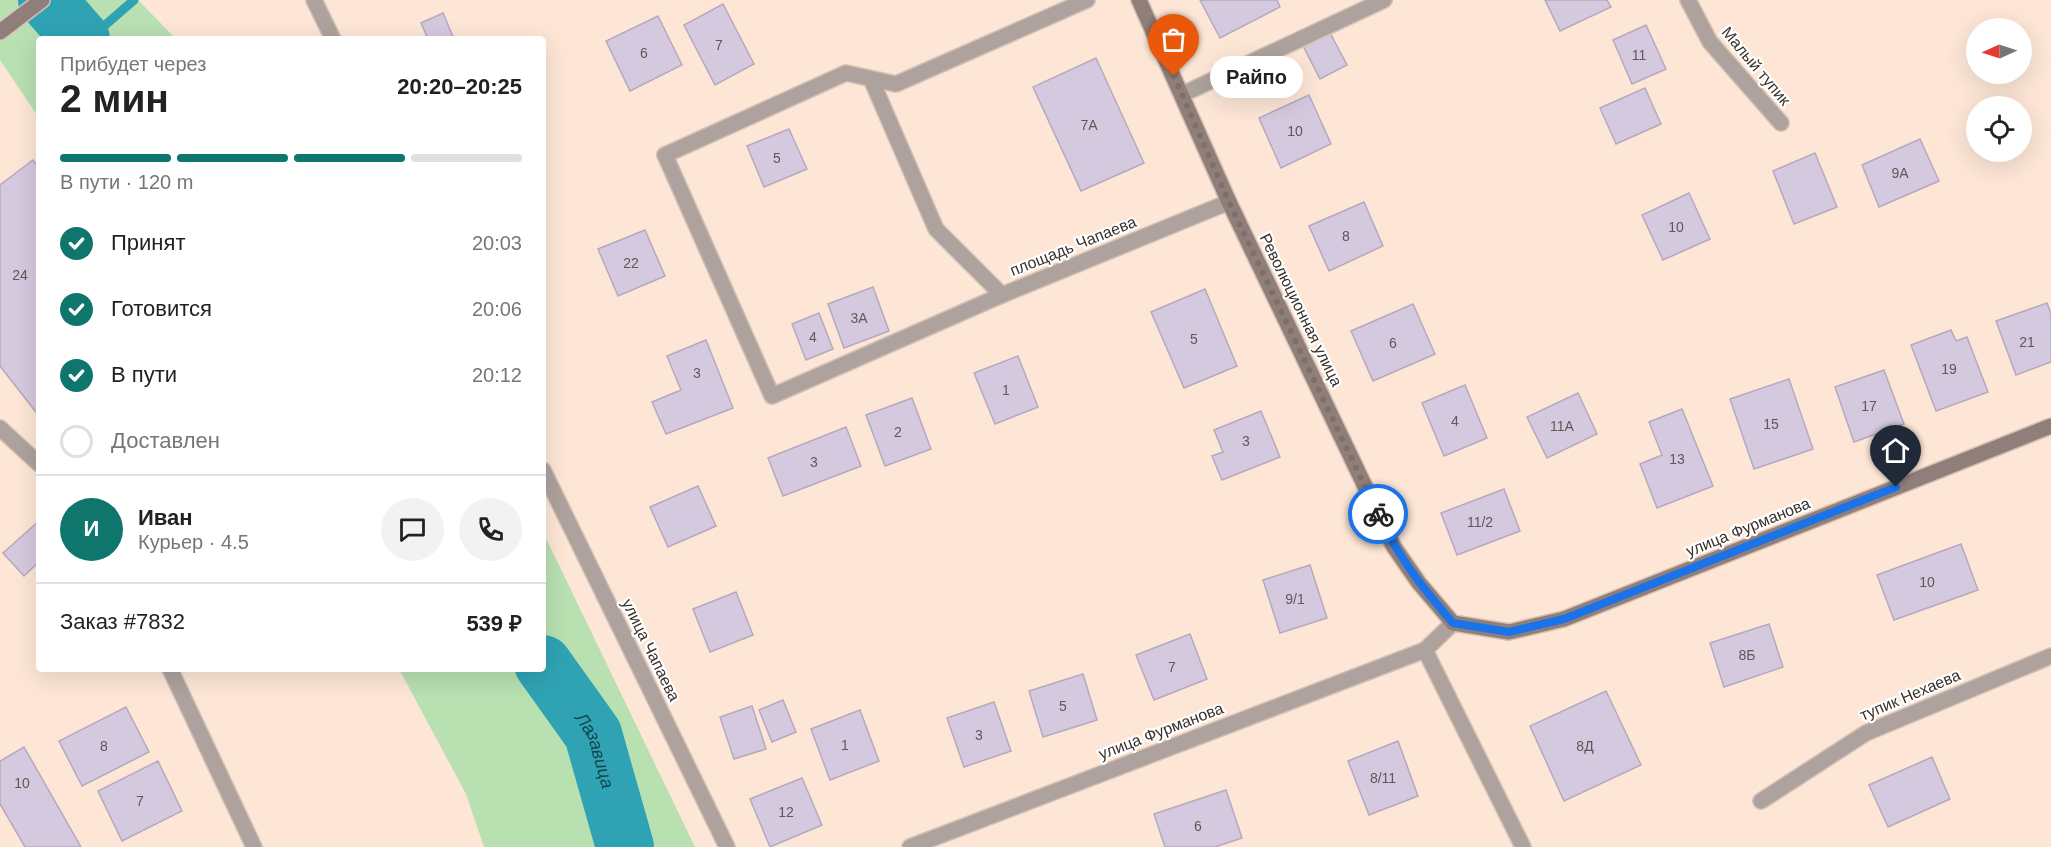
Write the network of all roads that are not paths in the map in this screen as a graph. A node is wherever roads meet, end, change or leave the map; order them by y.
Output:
1 (42, 0) edge
2 (314, 0) edge
3 (1087, 0) edge
4 (1139, 0) edge
5 (1384, 0) edge
6 (1688, 0) edge
7 (0, 32) edge
8 (332, 36) edge
9 (871, 79) junction
10 (1183, 94) junction
11 (1781, 123) dead end
12 (1229, 202) junction
13 (1002, 295) junction
14 (2051, 426) edge
15 (0, 428) edge
16 (36, 461) edge
17 (546, 476) edge
18 (1453, 623) junction
19 (1425, 650) junction
20 (2051, 656) edge
21 (171, 672) edge
22 (1761, 801) dead end
23 (1519, 845) edge
24 (254, 847) edge
25 (727, 847) edge
26 (910, 847) edge

1 - 7 main road
2 - 8 street
3 - 9 street
4 - 10 main road, Революционная улица
5 - 10 street
6 - 11 street, Малый тупик
9 - 13 street, площадь Чапаева
9 - 13 street
10 - 12 main road, Революционная улица
12 - 13 street, площадь Чапаева
12 - 18 main road, Революционная улица
14 - 18 main road, улица Фурманова
15 - 16 street
17 - 25 street, улица Чапаева
18 - 19 street
19 - 23 street
19 - 26 street, улица Фурманова
20 - 22 street, тупик Нехаева
21 - 24 street

